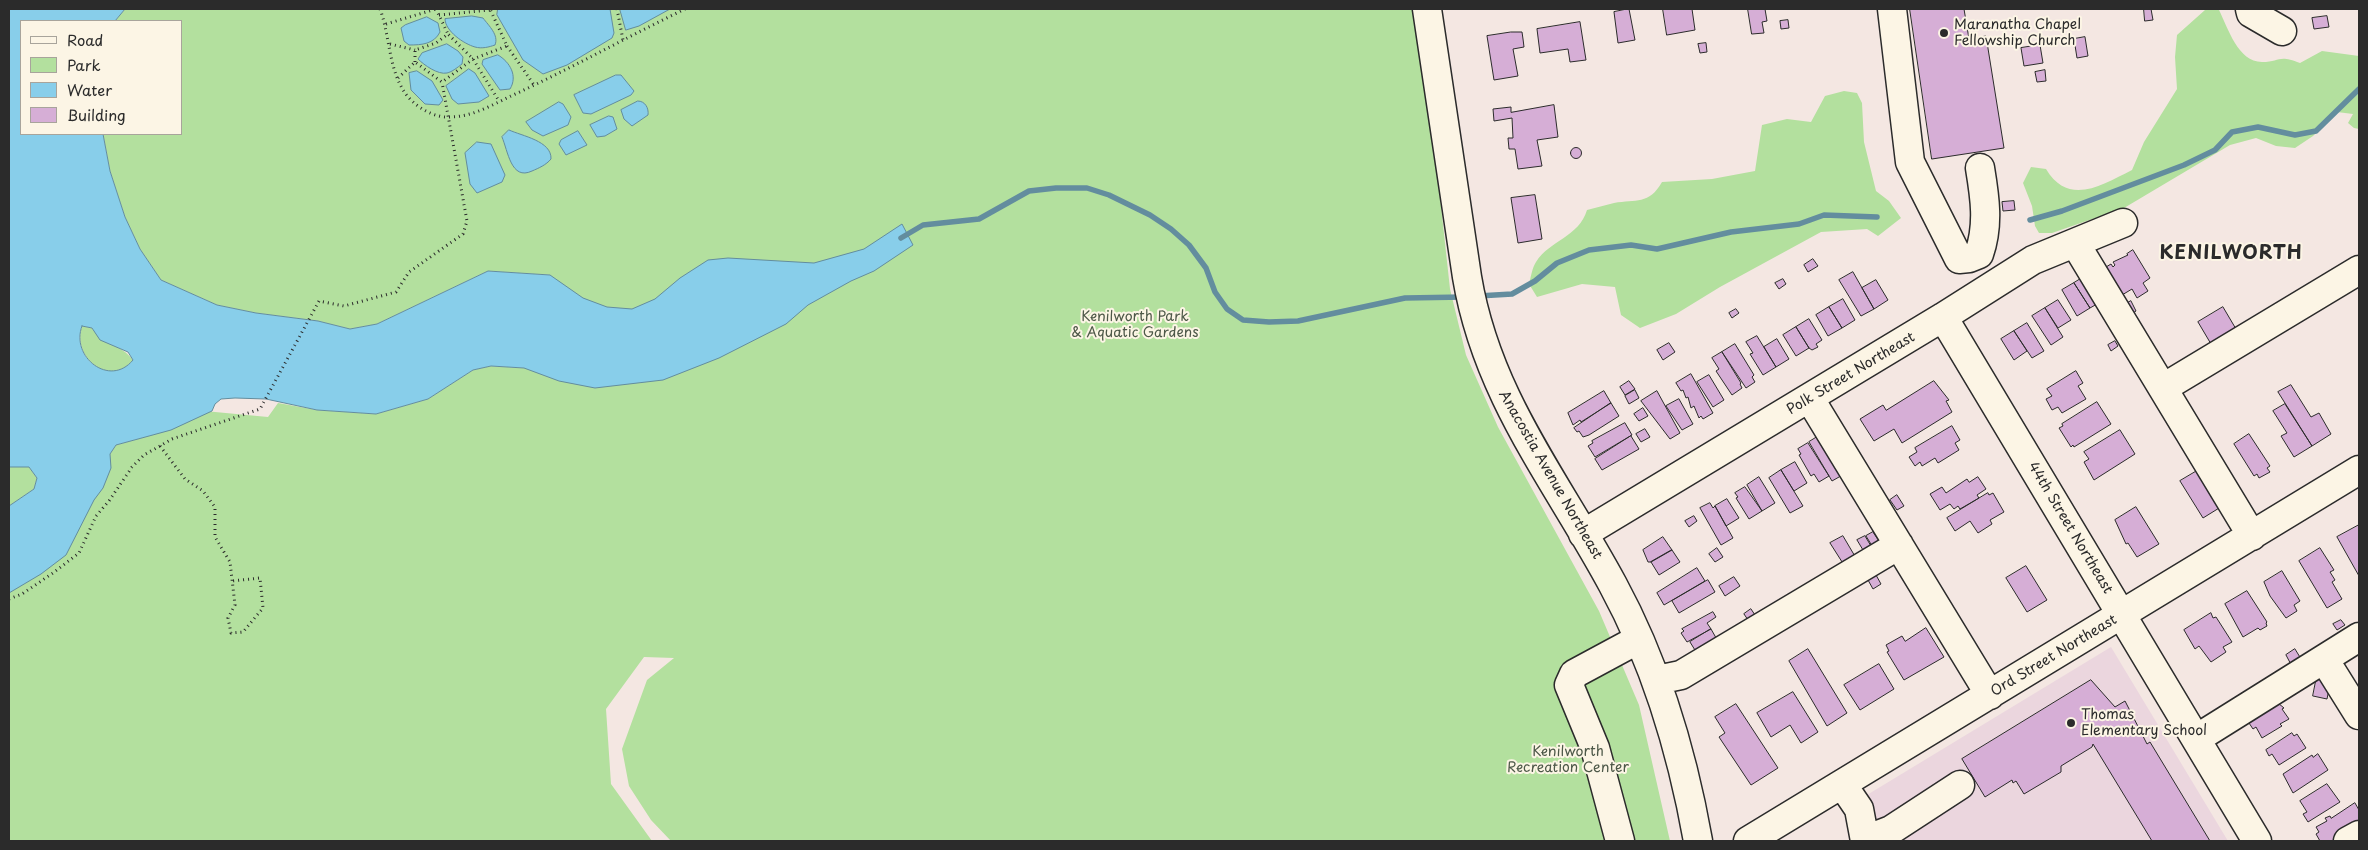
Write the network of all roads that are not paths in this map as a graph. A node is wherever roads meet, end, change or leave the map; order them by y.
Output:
1 (1427, 9) edge
2 (1892, 9) edge
3 (2250, 9) edge
4 (2282, 31) dead end
5 (1980, 168) dead end
6 (2122, 223) dead end
7 (2075, 243) junction
8 (2359, 270) edge
9 (1943, 317) junction
10 (2163, 388) junction
11 (1810, 398) junction
12 (2359, 470) edge
13 (1583, 534) junction
14 (2252, 536) junction
15 (1899, 545) junction
16 (2122, 615) junction
17 (2359, 637) edge
18 (1640, 639) junction
19 (2324, 659) junction
20 (1657, 680) junction
21 (1990, 694) junction
22 (2359, 715) edge
23 (2196, 739) junction
24 (1842, 784) junction
25 (1960, 785) dead end
26 (2359, 835) edge
27 (1620, 841) edge
28 (1698, 841) edge
29 (1748, 841) edge
30 (1865, 841) edge
31 (2257, 841) edge
32 (2348, 841) edge

1 - 13 street, Anacostia Avenue Northeast
2 - 5 street
3 - 4 street
6 - 7 street, Polk Street Northeast
7 - 9 street, Polk Street Northeast
7 - 10 street
8 - 10 street
9 - 11 street, Polk Street Northeast
9 - 16 street, 44th Street Northeast
10 - 14 street
11 - 13 street, Polk Street Northeast
11 - 15 street
12 - 14 street, Ord Street Northeast
13 - 18 street, Anacostia Avenue Northeast
14 - 16 street, Ord Street Northeast
15 - 20 street
15 - 21 street
16 - 21 street, Ord Street Northeast
16 - 23 street, 44th Street Northeast
17 - 19 street
18 - 20 street, Anacostia Avenue Northeast
18 - 27 street
19 - 22 street
19 - 23 street
20 - 28 street, Anacostia Avenue Northeast
21 - 24 street, Ord Street Northeast
23 - 31 street, 44th Street Northeast
24 - 29 street, Ord Street Northeast
24 - 30 street
25 - 30 street
26 - 32 street

